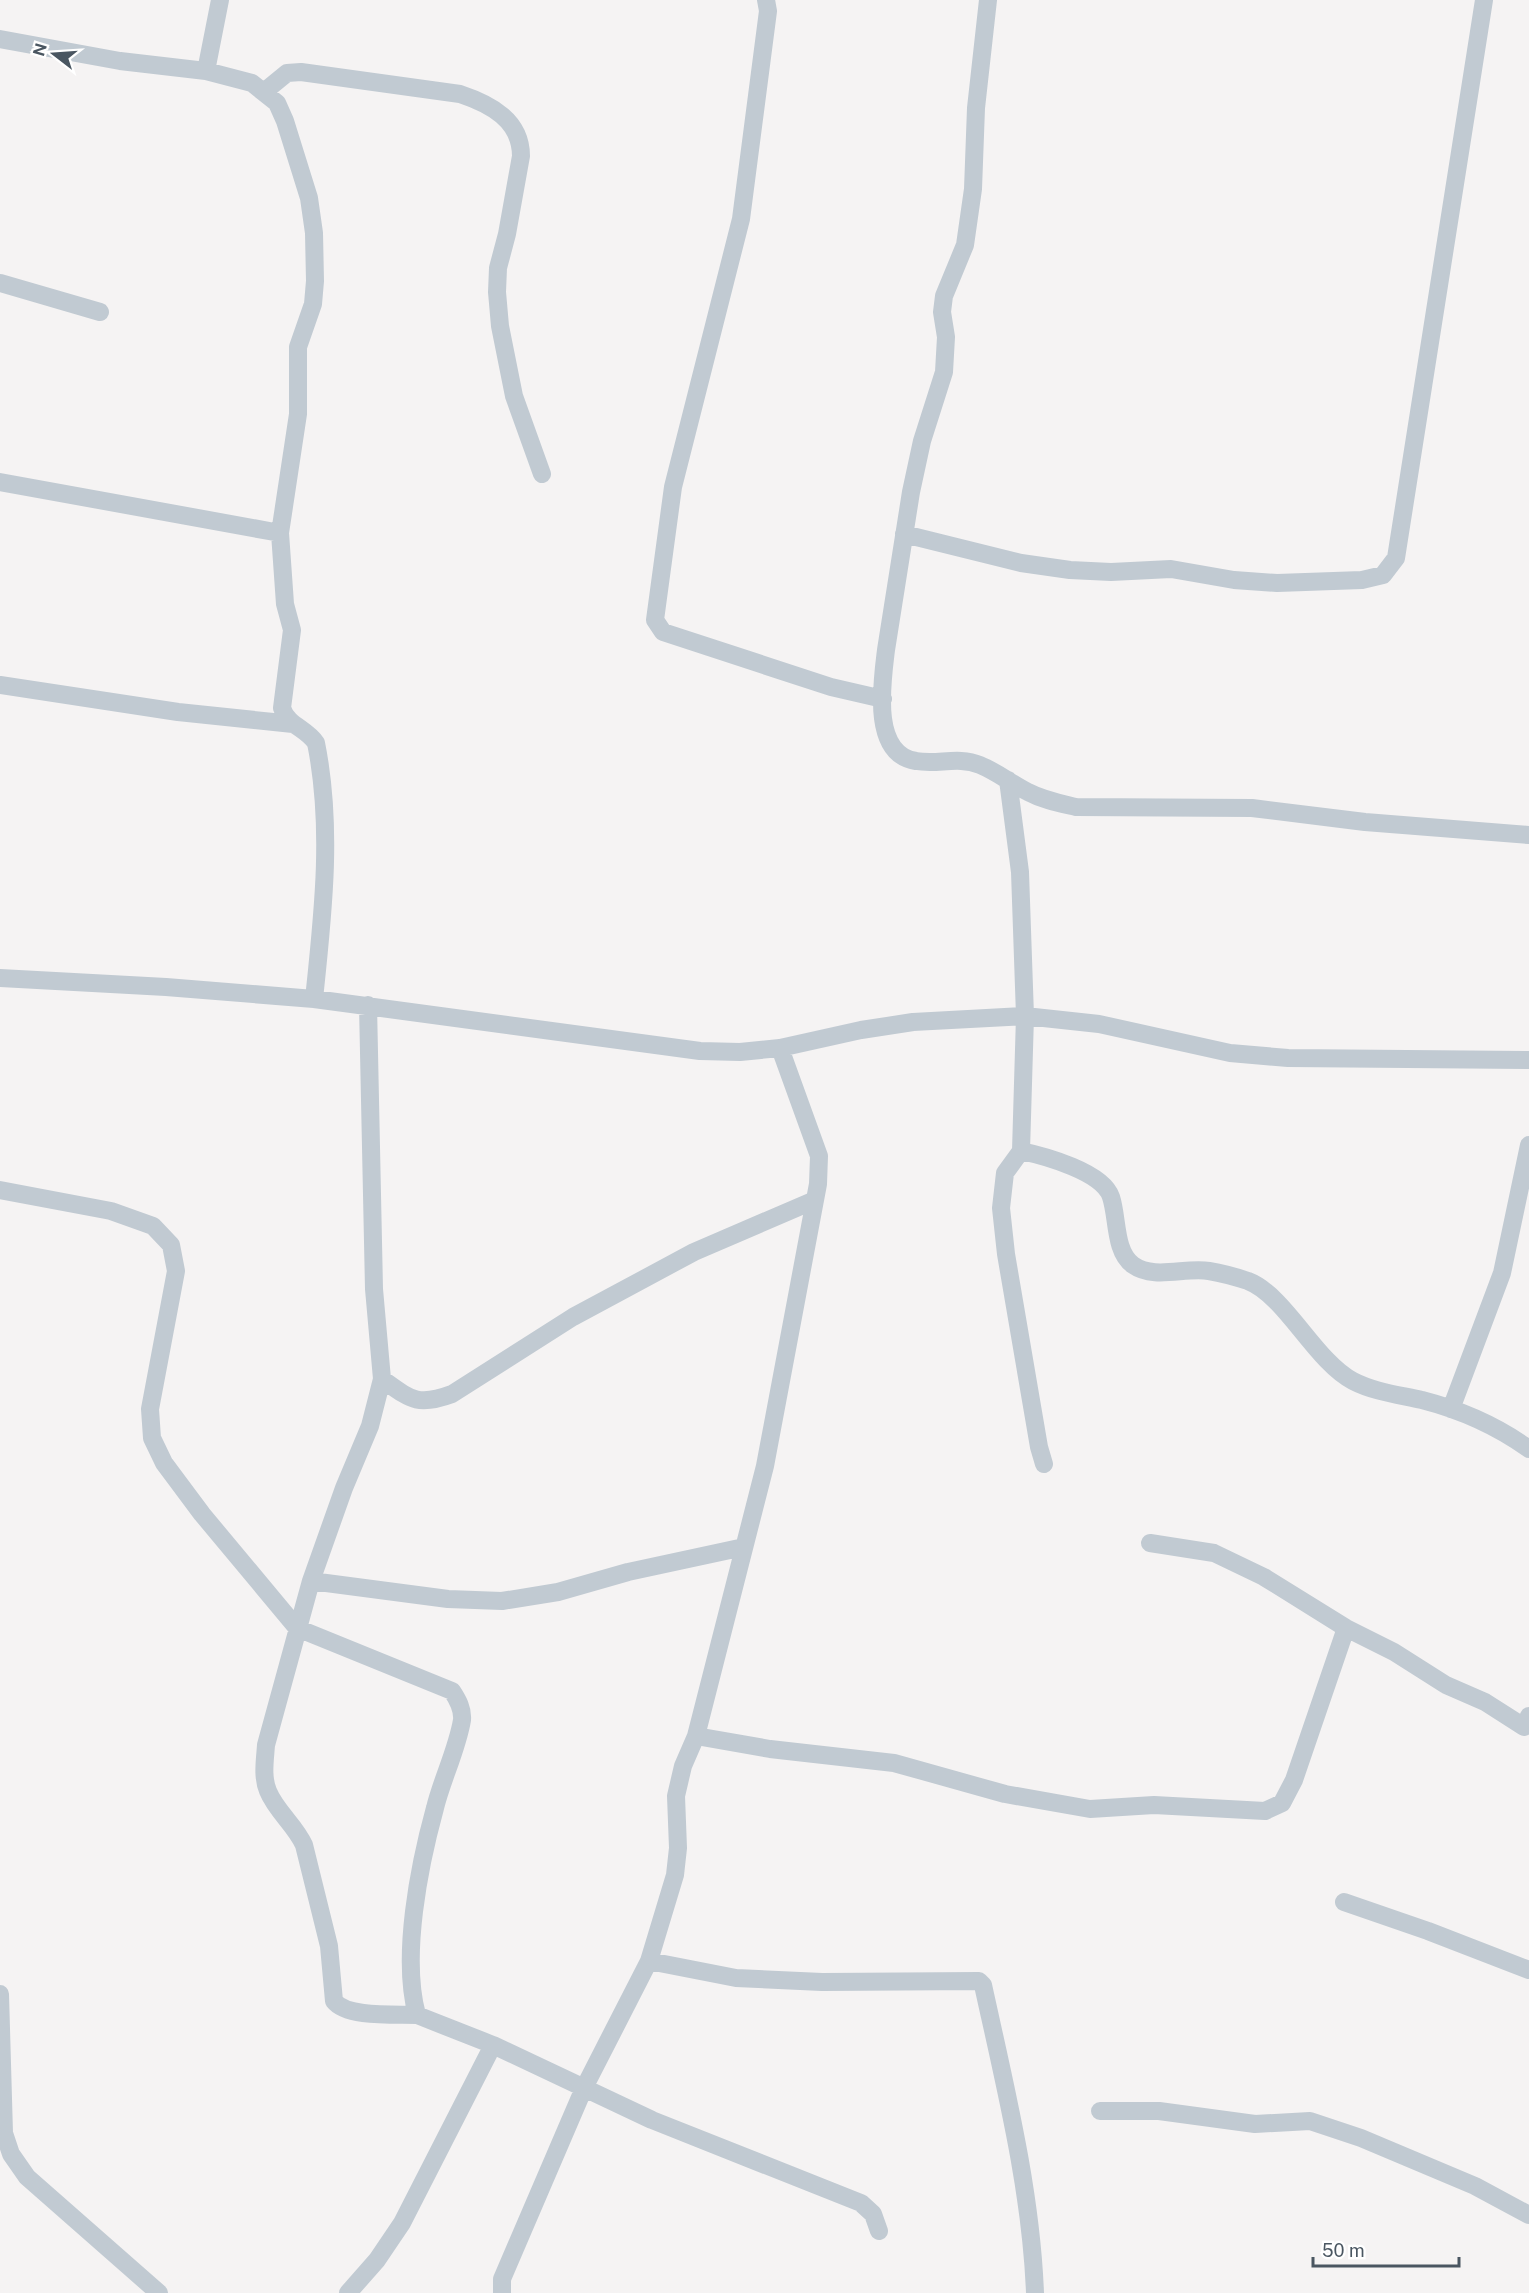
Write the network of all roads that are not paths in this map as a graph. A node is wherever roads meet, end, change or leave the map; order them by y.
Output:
1 (220, 0) edge
2 (766, 0) edge
3 (988, 0) edge
4 (1484, 0) edge
5 (0, 39) edge
6 (206, 71) junction
7 (265, 91) junction
8 (0, 284) edge
9 (100, 312) dead end
10 (542, 474) dead end
11 (0, 482) edge
12 (280, 533) junction
13 (904, 534) junction
14 (0, 685) edge
15 (883, 699) junction
16 (293, 724) junction
17 (1008, 780) junction
18 (1529, 835) edge
19 (0, 978) edge
20 (315, 999) junction
21 (368, 1005) junction
22 (1025, 1016) junction
23 (780, 1048) junction
24 (1529, 1060) edge
25 (1529, 1145) edge
26 (1021, 1151) junction
27 (0, 1190) edge
28 (815, 1200) junction
29 (382, 1379) junction
30 (1451, 1409) junction
31 (1529, 1449) edge
32 (1044, 1464) dead end
33 (1150, 1544) dead end
34 (744, 1547) junction
35 (311, 1581) junction
36 (297, 1628) junction
37 (1346, 1628) junction
38 (1527, 1725) edge
39 (696, 1736) junction
40 (1344, 1902) dead end
41 (649, 1961) junction
42 (1529, 1970) edge
43 (0, 1994) edge
44 (417, 2015) junction
45 (493, 2045) junction
46 (584, 2088) junction
47 (1100, 2111) dead end
48 (1529, 2216) edge
49 (879, 2231) dead end
50 (159, 2293) edge
51 (348, 2293) edge
52 (502, 2293) edge
53 (1035, 2293) edge

1 - 6 street
2 - 15 street
3 - 13 street
4 - 13 street
5 - 6 street
6 - 7 street
7 - 10 street
7 - 12 street
8 - 9 street
11 - 12 street
12 - 16 street
13 - 15 street
14 - 16 street
15 - 17 street
16 - 20 street
17 - 18 street
17 - 22 street
19 - 20 street
20 - 21 street
21 - 23 street
21 - 29 street
22 - 23 street
22 - 24 street
22 - 26 street
23 - 28 street
25 - 30 street
26 - 30 street
26 - 32 street
27 - 36 street
28 - 29 street
28 - 34 street
29 - 35 street
30 - 31 street
33 - 37 street
34 - 35 street
34 - 39 street
35 - 36 street
36 - 44 street
36 - 44 street
37 - 38 street
37 - 39 street
39 - 41 street
40 - 42 street
41 - 46 street
41 - 53 street
43 - 50 street
44 - 45 street
45 - 46 street
45 - 51 street
46 - 49 street
46 - 52 street
47 - 48 street

